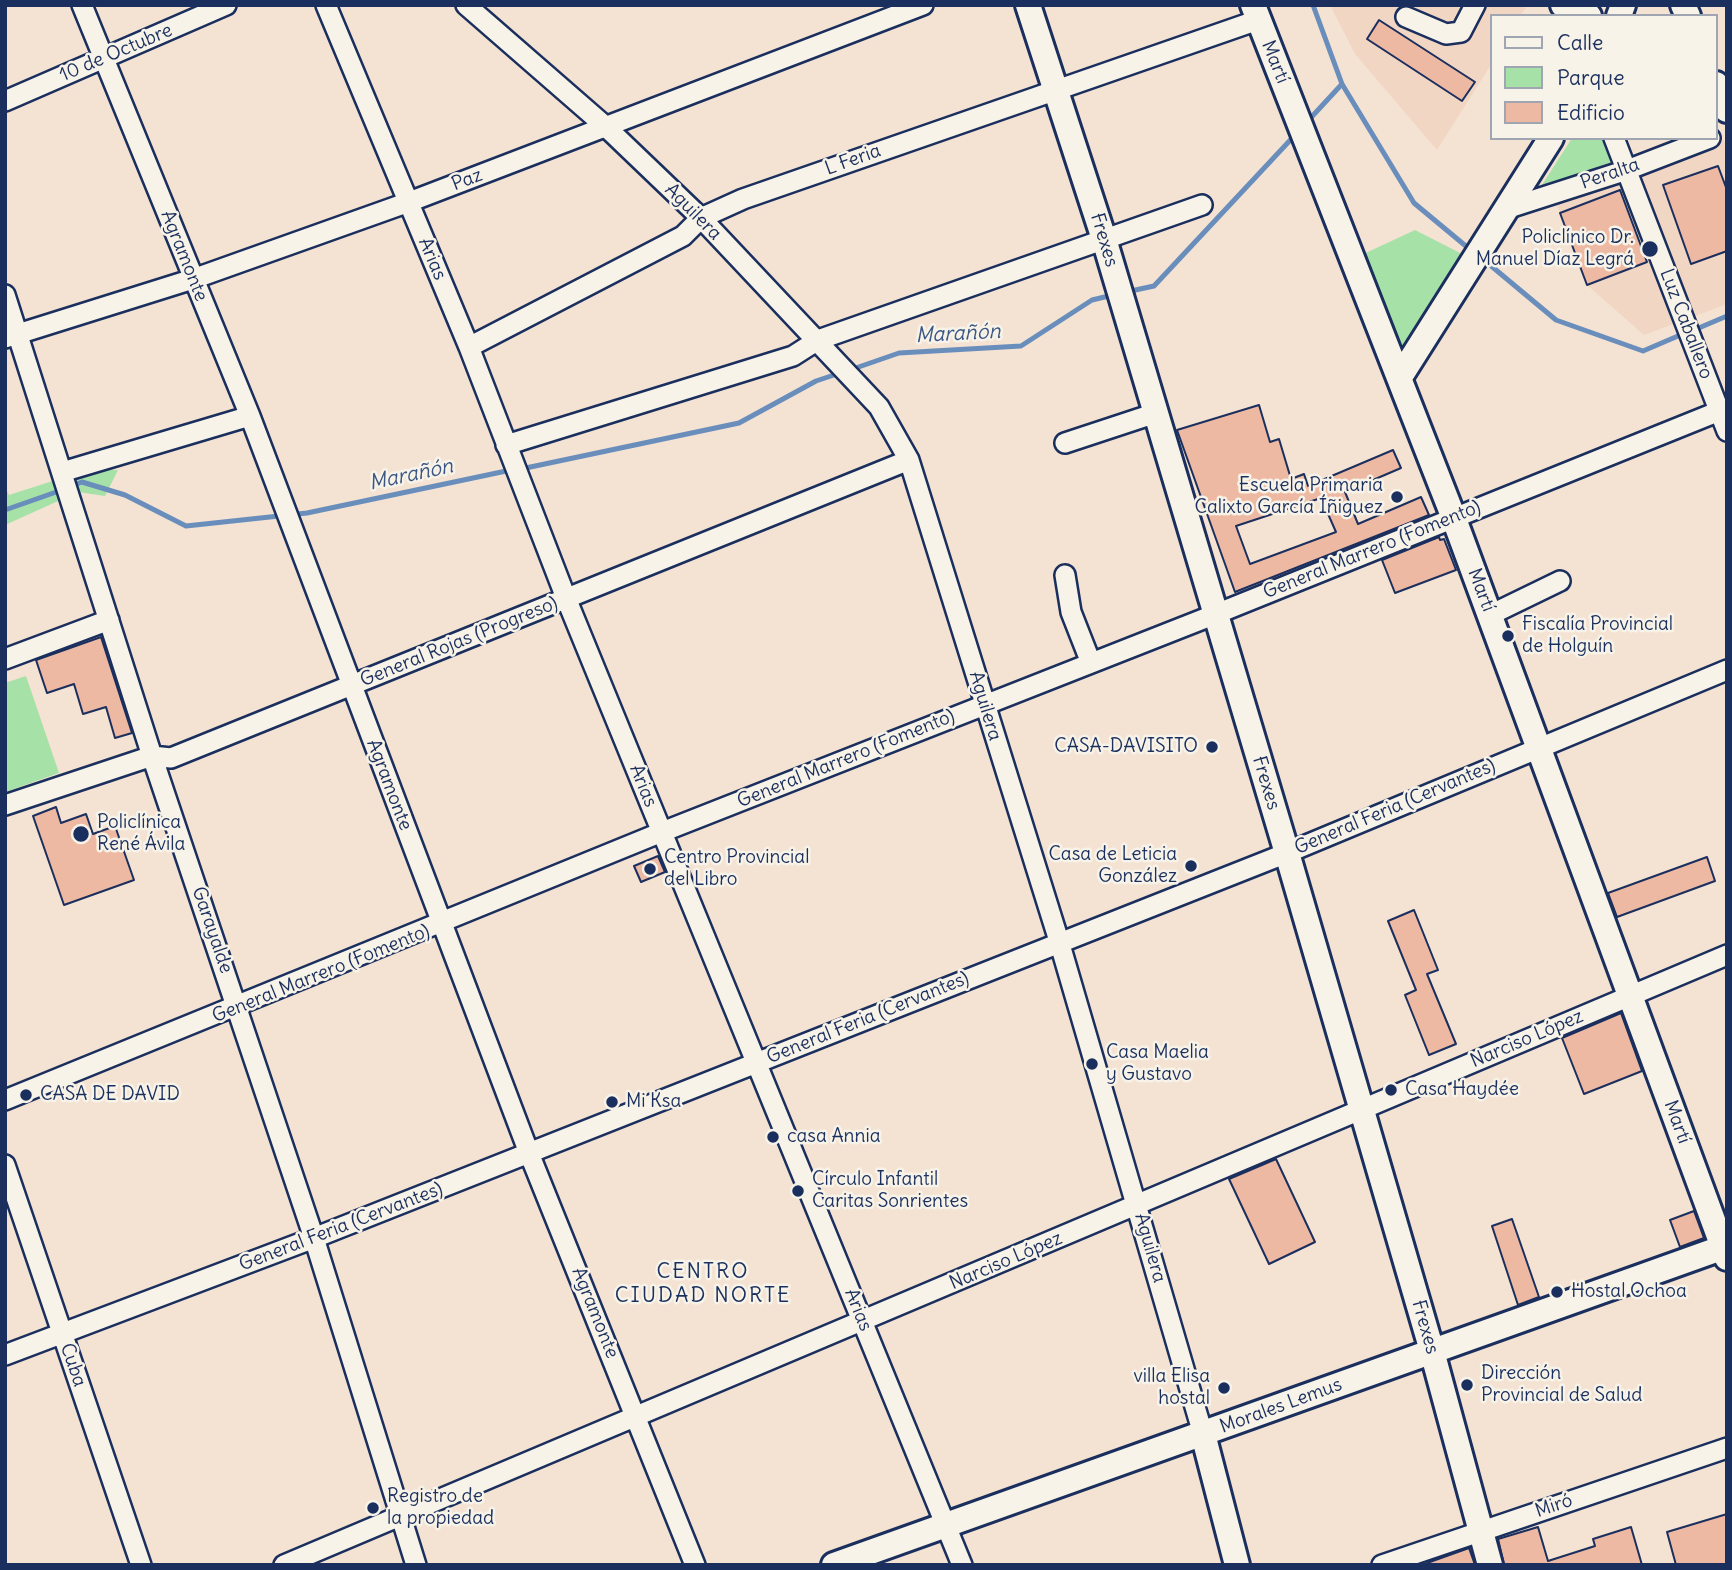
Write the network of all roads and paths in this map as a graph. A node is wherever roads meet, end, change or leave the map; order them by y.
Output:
1 (82, 5) edge
2 (226, 5) edge
3 (326, 5) edge
4 (466, 5) edge
5 (923, 5) edge
6 (1028, 5) edge
7 (1475, 5) edge
8 (1563, 5) edge
9 (886, 11) edge
10 (1256, 12) edge
11 (1584, 14) edge
12 (1406, 17) dead end
13 (104, 59) junction
14 (1055, 88) junction
15 (1718, 89) edge
16 (5, 101) edge
17 (1727, 110) edge
18 (605, 127) junction
19 (1550, 140) edge
20 (1615, 140) edge
21 (1705, 140) edge
22 (1627, 170) junction
23 (409, 202) junction
24 (1202, 205) dead end
25 (1509, 208) junction
26 (701, 218) junction
27 (1104, 239) junction
28 (193, 279) junction
29 (5, 295) edge
30 (12, 336) edge
31 (818, 340) junction
32 (469, 347) junction
33 (1400, 377) junction
34 (1723, 409) edge
35 (1156, 413) junction
36 (250, 416) junction
37 (1727, 431) edge
38 (1065, 443) dead end
39 (508, 449) junction
40 (909, 460) junction
41 (62, 472) junction
42 (1453, 516) junction
43 (1065, 575) dead end
44 (1560, 581) dead end
45 (566, 598) junction
46 (1216, 614) junction
47 (1490, 615) junction
48 (109, 620) junction
49 (5, 659) edge
50 (1091, 663) junction
51 (1727, 670) edge
52 (352, 685) junction
53 (985, 704) junction
54 (1539, 746) junction
55 (152, 756) junction
56 (5, 805) edge
57 (662, 832) junction
58 (1287, 853) junction
59 (442, 924) junction
60 (1059, 941) junction
61 (1727, 955) edge
62 (1630, 994) junction
63 (239, 1007) junction
64 (757, 1062) junction
65 (5, 1100) edge
66 (1362, 1110) junction
67 (529, 1153) junction
68 (5, 1165) edge
69 (1138, 1205) junction
70 (314, 1238) junction
71 (1726, 1251) edge
72 (863, 1322) junction
73 (62, 1333) junction
74 (1432, 1351) junction
75 (5, 1354) edge
76 (637, 1414) junction
77 (1203, 1434) junction
78 (1727, 1448) edge
79 (401, 1516) junction
80 (947, 1524) junction
81 (1479, 1532) junction
82 (141, 1565) edge
83 (284, 1565) edge
84 (416, 1565) edge
85 (695, 1565) edge
86 (834, 1565) edge
87 (962, 1565) edge
88 (1237, 1565) edge
89 (1382, 1565) edge
90 (1490, 1565) edge

1 - 13 street, Agramonte
2 - 13 street, 10 de Octubre
3 - 23 street, Arias
4 - 18 street, Aguilera
5 - 9 street, Paz
6 - 14 main road, Frexes
7 - 12 street
8 - 11 main road
9 - 18 street, Paz
10 - 14 street, L Feria
10 - 33 main road, Martí
13 - 16 street, 10 de Octubre
13 - 28 street, Agramonte
14 - 26 street, L Feria
14 - 27 main road, Frexes
15 - 17 main road
18 - 23 street, Paz
18 - 26 street, Aguilera
19 - 25 main road
20 - 22 street, Luz Caballero
21 - 22 street, Peralta
22 - 25 street, Peralta
22 - 34 street, Luz Caballero
23 - 28 street, Paz
23 - 32 street, Arias
24 - 27 street
25 - 33 main road
26 - 31 street, Aguilera
26 - 32 street, L Feria
27 - 31 street
27 - 35 main road, Frexes
28 - 30 street, Paz
28 - 36 street, Agramonte
29 - 30 street, Garayalde
30 - 41 street, Garayalde
31 - 39 street
31 - 40 street, Aguilera
32 - 39 street, Arias
33 - 42 main road, Martí
34 - 37 street, Luz Caballero
34 - 42 street, General Marrero (Fomento)
35 - 38 street
35 - 46 main road, Frexes
36 - 41 street
36 - 52 street, Agramonte
39 - 45 street, Arias
40 - 45 street, General Rojas (Progreso)
40 - 53 street, Aguilera
41 - 48 street, Garayalde
42 - 46 street, General Marrero (Fomento)
42 - 47 main road, Martí
43 - 50 street
44 - 47 street
45 - 52 street, General Rojas (Progreso)
45 - 57 street, Arias
46 - 50 street, General Marrero (Fomento)
46 - 58 main road, Frexes
47 - 54 main road, Martí
48 - 49 street
48 - 55 street, Garayalde
50 - 53 street, General Marrero (Fomento)
51 - 54 street, General Feria (Cervantes)
52 - 55 street, General Rojas (Progreso)
52 - 59 street, Agramonte
53 - 57 street, General Marrero (Fomento)
53 - 60 street, Aguilera
54 - 58 street, General Feria (Cervantes)
54 - 62 main road, Martí
55 - 56 street, General Rojas (Progreso)
55 - 63 street, Garayalde
57 - 59 street, General Marrero (Fomento)
57 - 64 street, Arias
58 - 60 street, General Feria (Cervantes)
58 - 66 main road, Frexes
59 - 63 street, General Marrero (Fomento)
59 - 67 street, Agramonte
60 - 64 street, General Feria (Cervantes)
60 - 69 street, Aguilera
61 - 62 street, Narciso López
62 - 66 street, Narciso López
62 - 71 main road, Martí
63 - 65 street, General Marrero (Fomento)
63 - 70 street, Garayalde
64 - 67 street, General Feria (Cervantes)
64 - 72 street, Arias
66 - 69 street, Narciso López
66 - 74 main road, Frexes
67 - 70 street, General Feria (Cervantes)
67 - 76 street, Agramonte
68 - 73 street, Cuba
69 - 72 street, Narciso López
69 - 77 street, Aguilera
70 - 73 street, General Feria (Cervantes)
70 - 79 street, Garayalde
71 - 74 main road, Morales Lemus
72 - 76 street, Narciso López
72 - 80 street, Arias
73 - 75 street, General Feria (Cervantes)
73 - 82 street, Cuba
74 - 77 main road, Morales Lemus
74 - 81 main road, Frexes
76 - 79 street, Narciso López
76 - 85 street, Agramonte
77 - 80 main road, Morales Lemus
77 - 88 main road, Aguilera
78 - 81 street, Miró
79 - 83 street, Narciso López
79 - 84 street, Garayalde
80 - 86 main road, Morales Lemus
80 - 87 street, Arias
81 - 89 street, Miró
81 - 90 main road, Frexes

